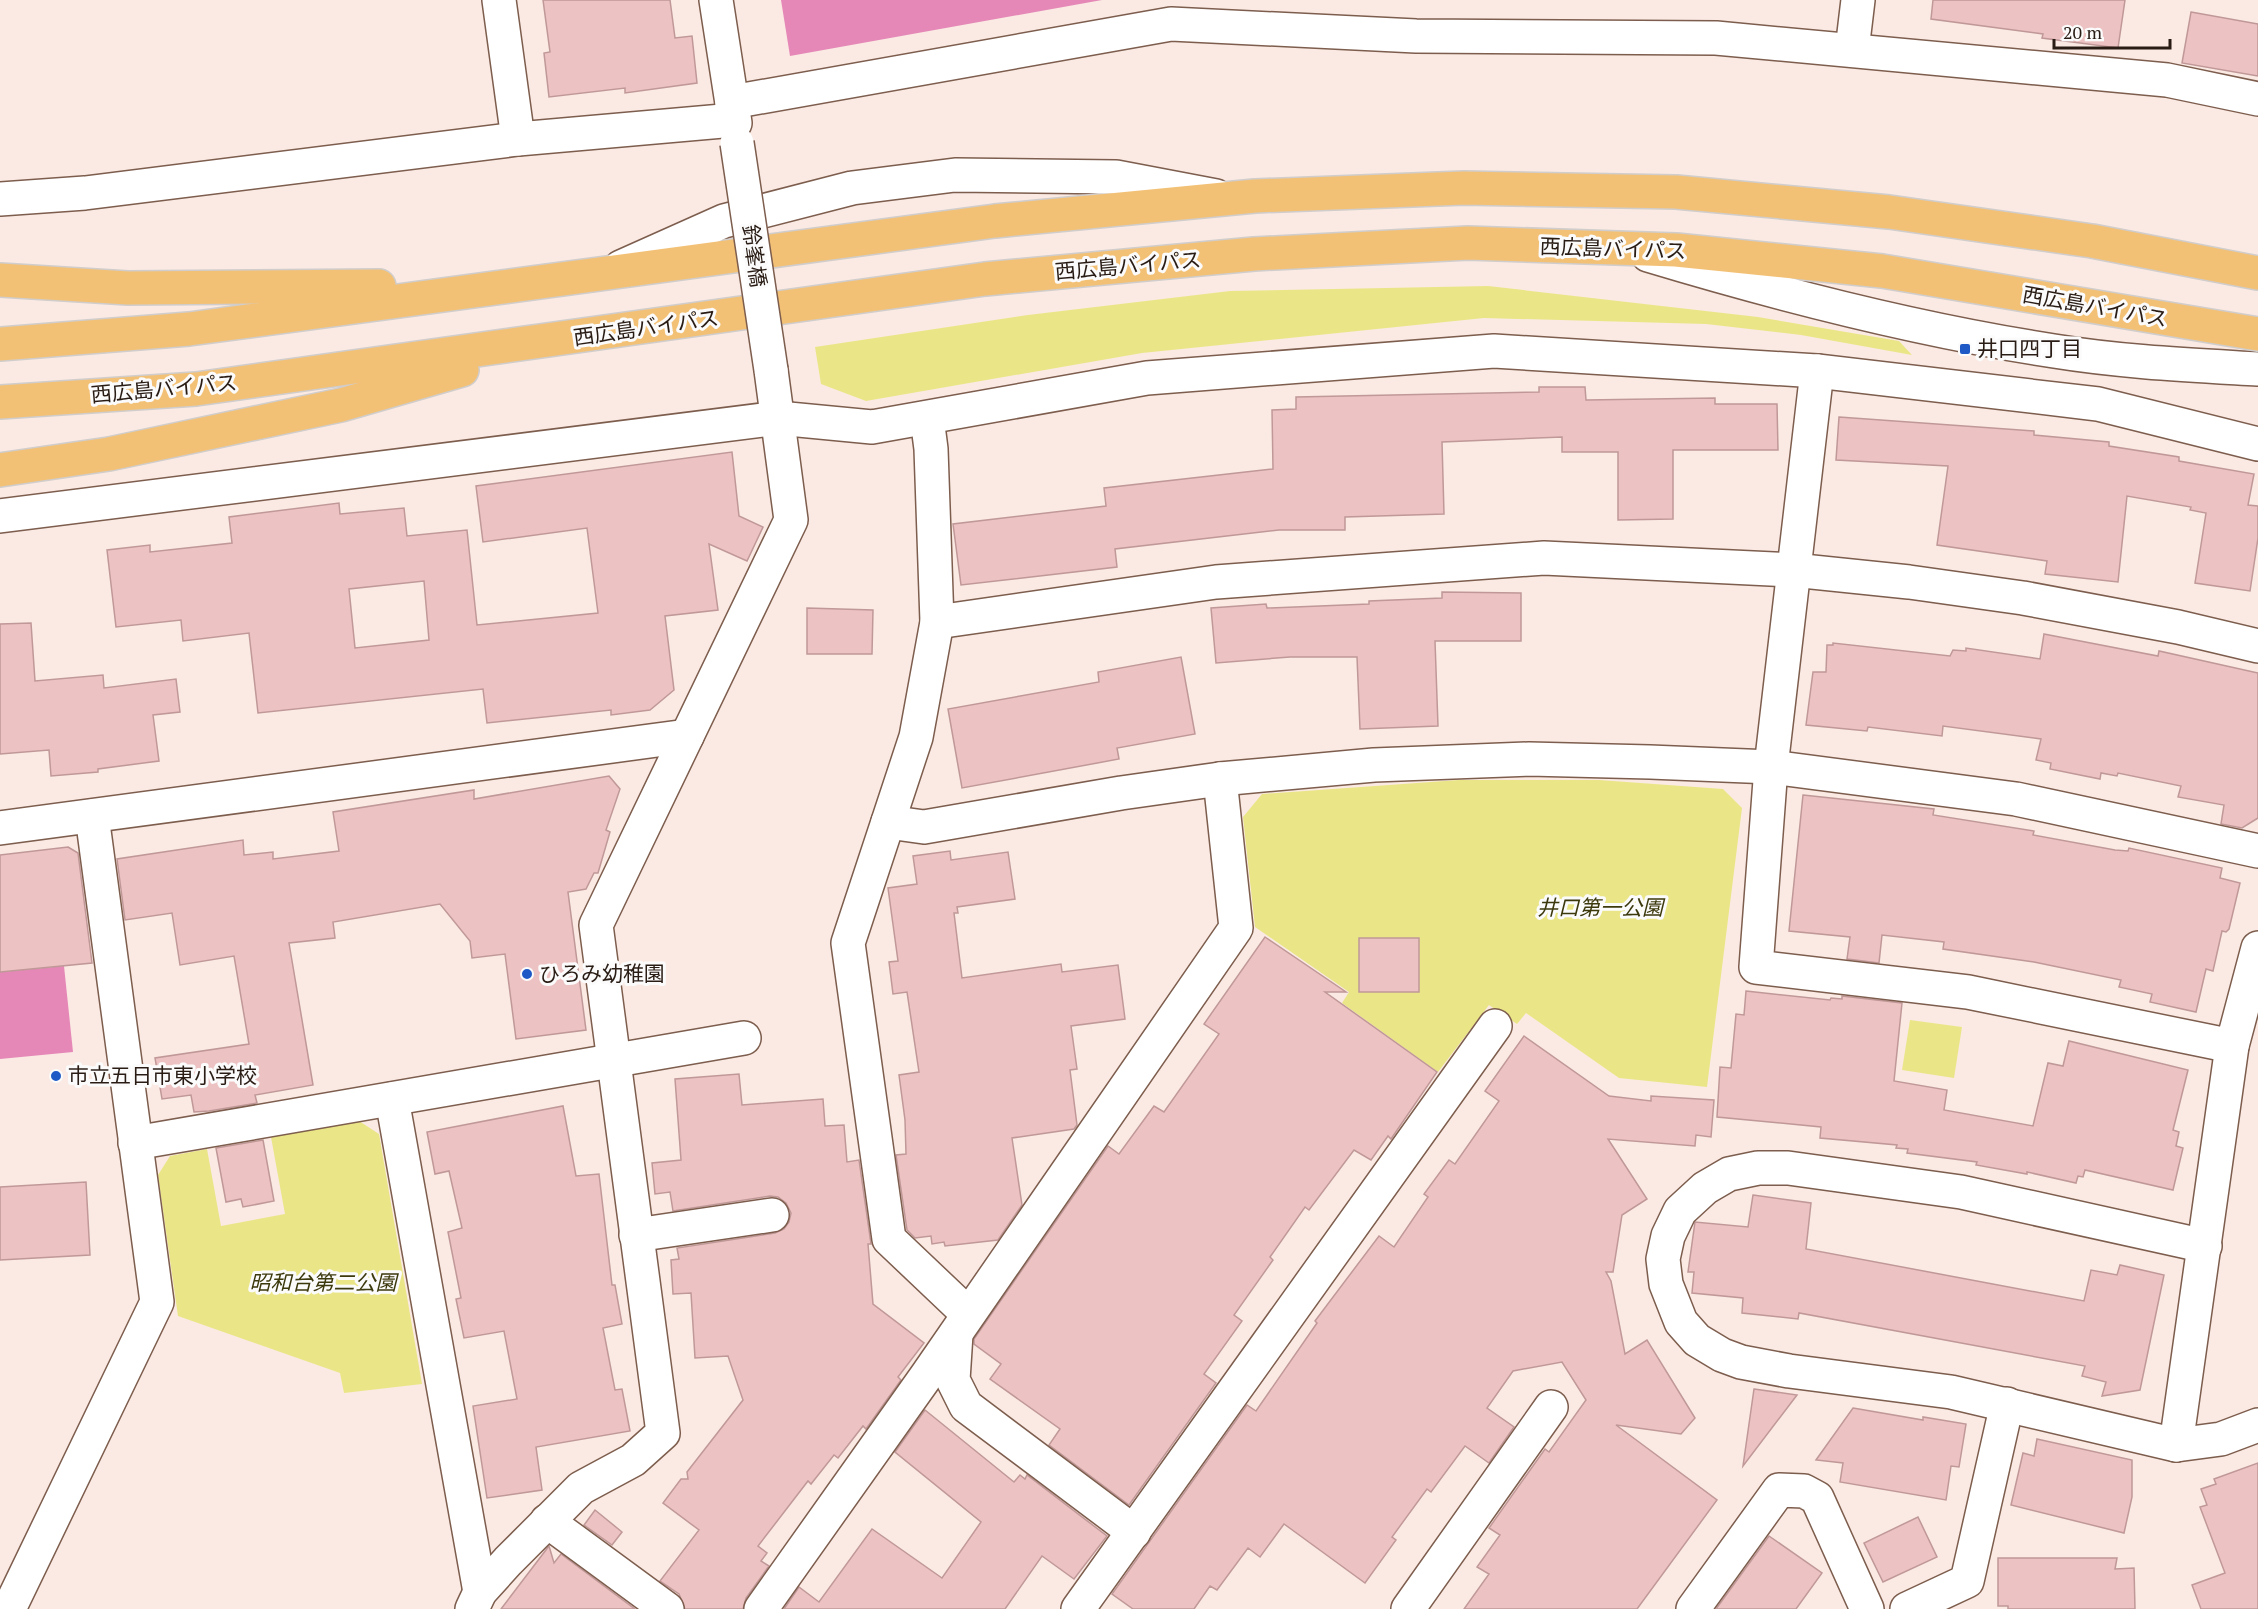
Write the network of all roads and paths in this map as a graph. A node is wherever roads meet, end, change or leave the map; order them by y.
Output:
1 (499, 0) edge
2 (716, 0) edge
3 (1858, 0) edge
4 (1852, 50) junction
5 (2258, 99) edge
6 (735, 122) junction
7 (518, 139) junction
8 (0, 199) edge
9 (1232, 199) junction
10 (1628, 249) junction
11 (2258, 273) edge
12 (606, 274) junction
13 (0, 280) edge
14 (550, 282) junction
15 (2258, 334) edge
16 (567, 339) junction
17 (0, 344) edge
18 (2258, 369) edge
19 (1817, 371) junction
20 (0, 402) edge
21 (777, 418) junction
22 (927, 418) junction
23 (2258, 444) edge
24 (0, 470) edge
25 (0, 516) edge
26 (1793, 570) junction
27 (937, 622) junction
28 (2258, 646) edge
29 (687, 736) junction
30 (1771, 767) junction
31 (1220, 778) junction
32 (92, 816) junction
33 (888, 822) junction
34 (0, 828) edge
35 (2258, 851) edge
36 (2258, 948) edge
37 (1495, 1026) dead end
38 (744, 1038) dead end
39 (2232, 1046) junction
40 (612, 1061) junction
41 (392, 1099) junction
42 (135, 1143) junction
43 (772, 1215) dead end
44 (636, 1235) junction
45 (2205, 1246) junction
46 (962, 1322) junction
47 (2007, 1404) junction
48 (1551, 1407) dead end
49 (2258, 1425) edge
50 (2176, 1445) junction
51 (547, 1521) junction
52 (1134, 1532) junction
53 (476, 1600) edge
54 (9, 1609) edge
55 (667, 1609) edge
56 (760, 1609) edge
57 (1078, 1609) edge
58 (1408, 1609) edge
59 (1693, 1609) edge
60 (1867, 1609) edge
61 (1907, 1609) edge

1 - 7 street
2 - 6 street, 鈴峯橋
3 - 4 street
4 - 5 street
4 - 6 street
6 - 7 street
6 - 21 street, 鈴峯橋, bridge
7 - 8 street
9 - 11 highway
9 - 12 highway
9 - 12 street
10 - 15 highway, 西広島バイパス
10 - 16 highway, 西広島バイパス
10 - 18 street
12 - 14 highway
13 - 14 highway
14 - 17 highway
16 - 20 highway, 西広島バイパス
16 - 24 highway
19 - 22 street
19 - 23 street
19 - 26 street
21 - 22 street
21 - 25 street
21 - 29 street, 鈴峯橋
22 - 27 street
26 - 27 street
26 - 28 street
26 - 30 street
27 - 33 street
29 - 32 street
29 - 40 street, 鈴峯橋
30 - 31 street
30 - 35 street
30 - 39 street
31 - 33 street
31 - 46 street
32 - 34 street
32 - 42 street
33 - 46 street
36 - 39 street
37 - 52 street
38 - 40 street
39 - 45 street
40 - 41 street
40 - 44 street, 鈴峯橋
41 - 42 street
41 - 53 street
42 - 54 street
43 - 44 street
44 - 51 street, 鈴峯橋
45 - 47 street
45 - 50 street
46 - 52 street
46 - 56 street
47 - 50 street
47 - 61 street
48 - 58 street
49 - 50 street
51 - 53 street
51 - 55 street
52 - 57 street
59 - 60 street

